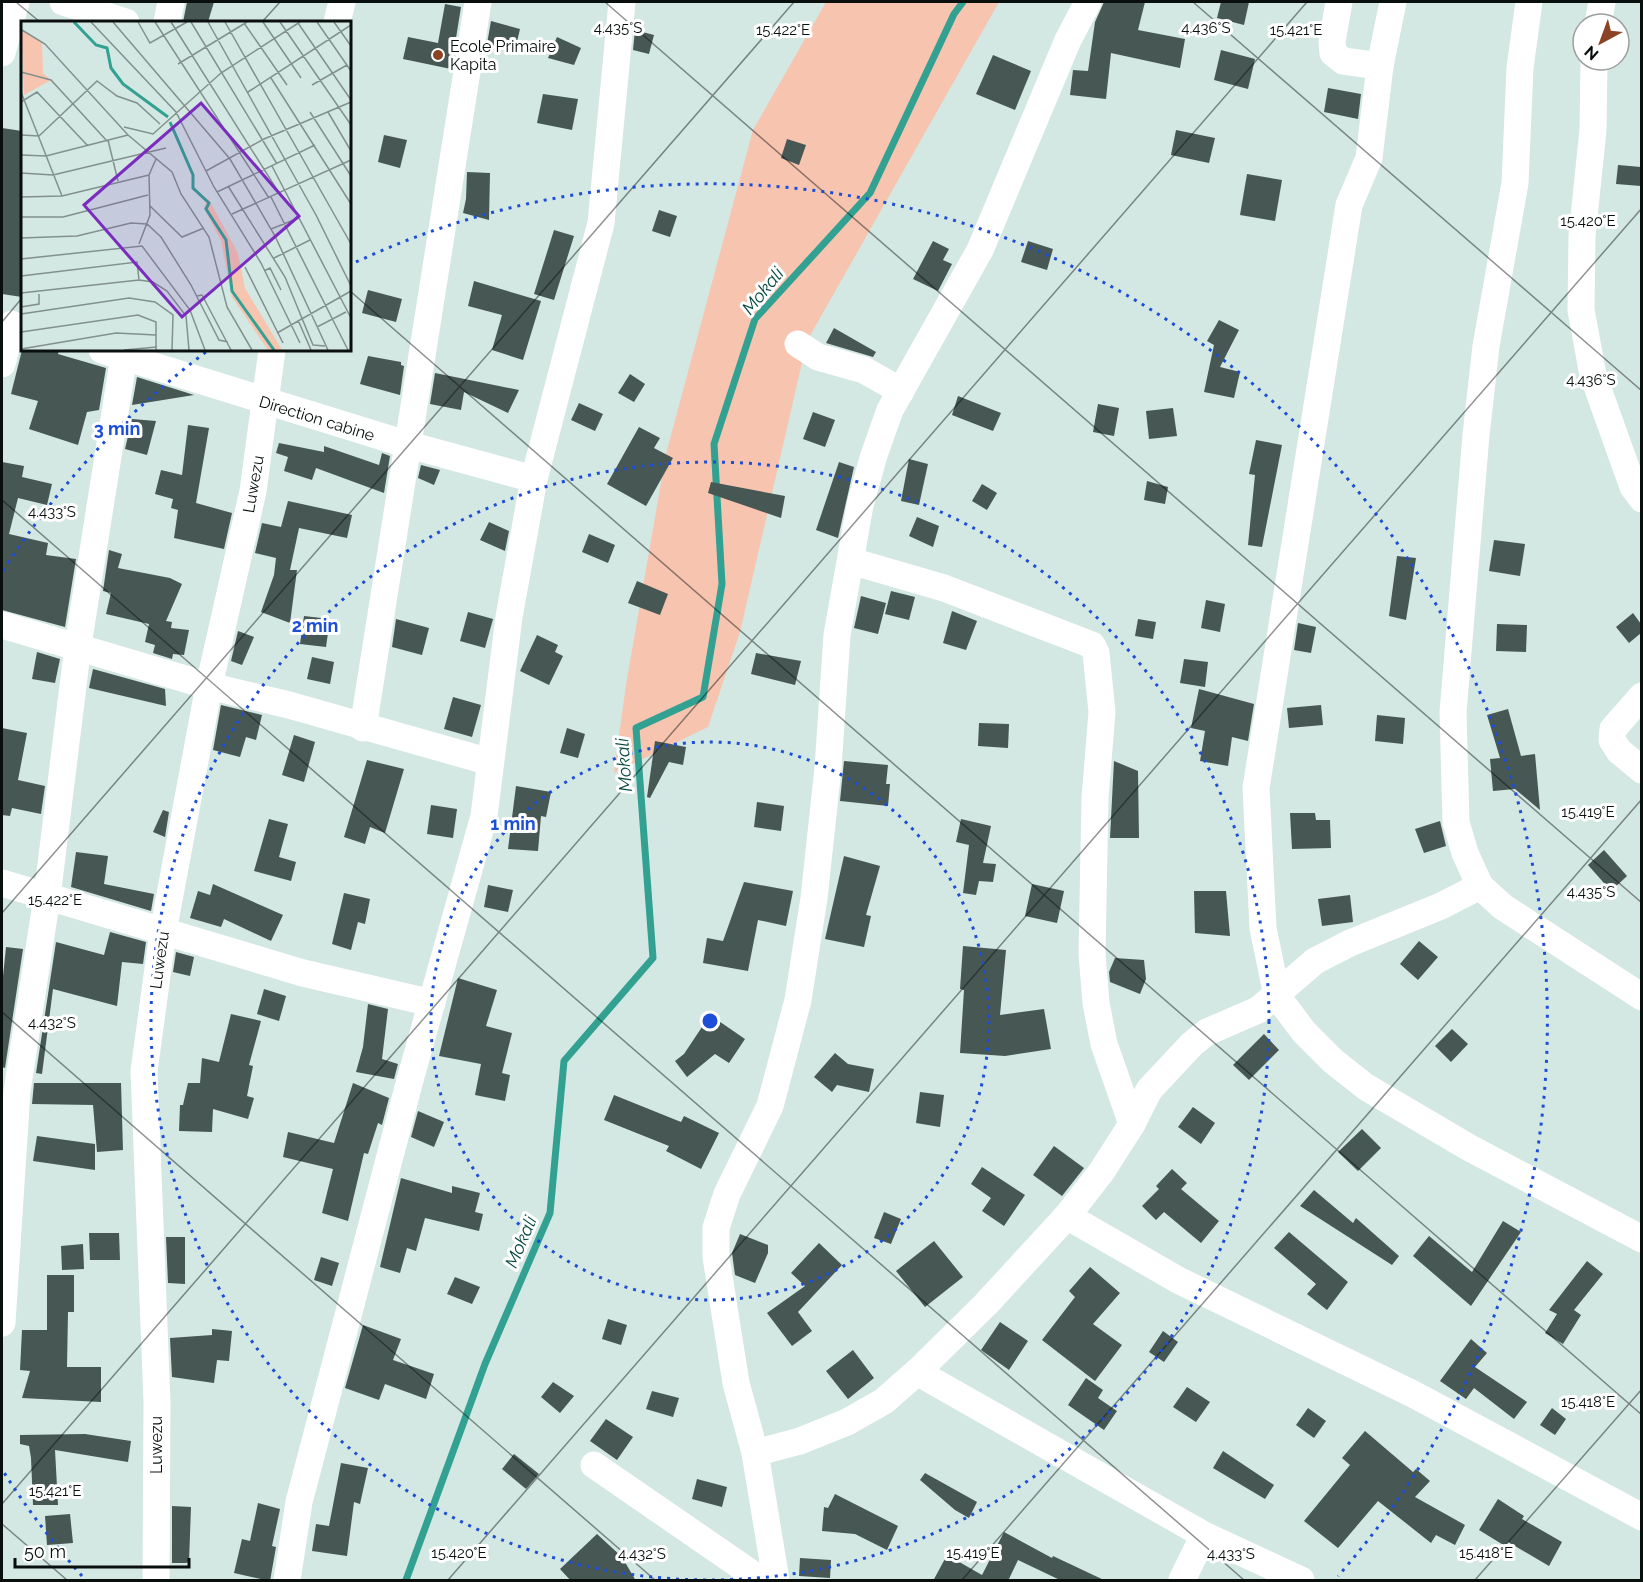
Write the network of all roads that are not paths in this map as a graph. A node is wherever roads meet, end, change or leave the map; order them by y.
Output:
1 (16, 2) edge
2 (63, 2) edge
3 (171, 2) edge
4 (342, 2) edge
5 (478, 2) edge
6 (622, 2) edge
7 (1088, 2) edge
8 (1339, 2) edge
9 (1393, 2) edge
10 (1529, 2) edge
11 (123, 21) edge
12 (167, 21) edge
13 (337, 21) edge
14 (2, 53) edge
15 (1380, 66) junction
16 (1594, 72) edge
17 (12, 324) edge
18 (798, 344) dead end
19 (272, 351) edge
20 (113, 353) edge
21 (2, 364) edge
22 (901, 391) junction
23 (264, 402) junction
24 (409, 446) junction
25 (534, 479) junction
26 (1641, 500) edge
27 (851, 561) junction
28 (2, 625) edge
29 (78, 645) junction
30 (208, 686) junction
31 (1641, 696) edge
32 (363, 728) junction
33 (490, 762) junction
34 (1641, 770) edge
35 (2, 883) edge
36 (1480, 886) junction
37 (46, 897) junction
38 (163, 932) junction
39 (1277, 996) junction
40 (1641, 997) edge
41 (432, 1003) junction
42 (1132, 1124) junction
43 (1067, 1216) junction
44 (1641, 1239) edge
45 (2, 1323) edge
46 (917, 1372) junction
47 (755, 1453) junction
48 (594, 1465) dead end
49 (1641, 1517) edge
50 (1204, 1534) junction
51 (156, 1581) edge
52 (287, 1581) edge
53 (761, 1581) edge
54 (776, 1581) edge
55 (1182, 1581) edge
56 (1302, 1581) edge

1 - 14 street
2 - 11 street
3 - 12 street
4 - 13 street
5 - 24 street
6 - 25 street
7 - 22 street
8 - 15 street
9 - 15 street
10 - 36 street
15 - 39 street
16 - 26 street
17 - 21 street
18 - 22 street
19 - 23 street, Luwezu
20 - 23 street, Direction cabine
20 - 29 street
22 - 27 street
23 - 24 street, Direction cabine
23 - 30 street, Luwezu
24 - 25 street, Direction cabine
24 - 32 street
25 - 33 street
27 - 42 street
27 - 47 street
28 - 29 street
29 - 30 street
29 - 37 street
30 - 32 street
30 - 38 street, Luwezu
31 - 34 street
32 - 33 street
33 - 41 street
35 - 37 street
36 - 39 street
36 - 40 street
37 - 38 street
37 - 45 street
38 - 41 street
38 - 51 street, Luwezu
39 - 42 street
39 - 44 street
41 - 52 street
42 - 43 street
43 - 46 street
43 - 49 street
46 - 47 street
46 - 50 street
47 - 54 street
48 - 53 street
50 - 55 street
50 - 56 street

